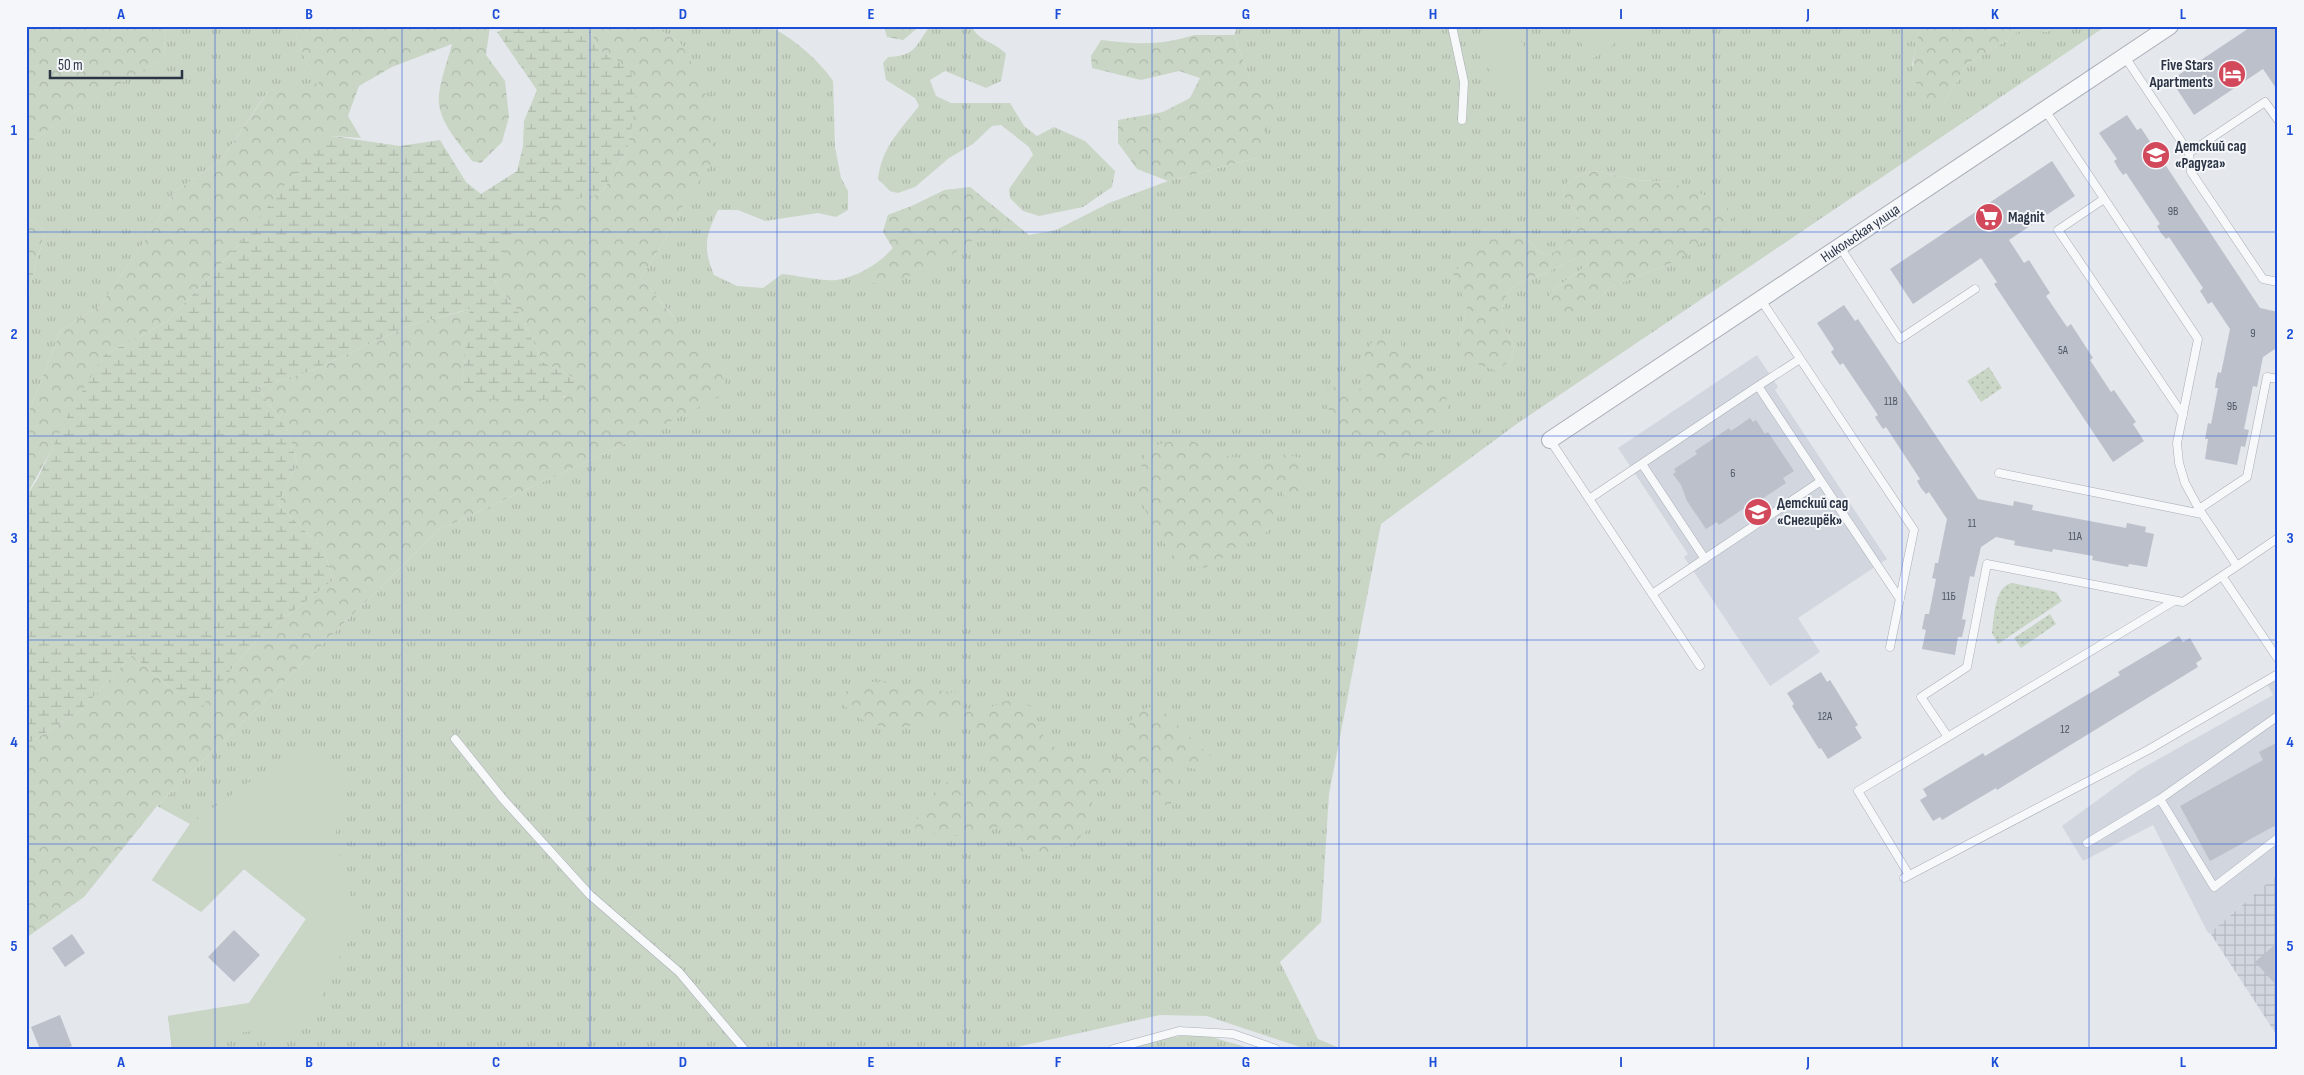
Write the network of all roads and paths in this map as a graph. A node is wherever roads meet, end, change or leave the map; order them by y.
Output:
1 (1452, 26) edge
2 (2170, 26) edge
3 (2125, 57) junction
4 (2045, 110) junction
5 (1462, 120) dead end
6 (2278, 120) edge
7 (2189, 153) junction
8 (2104, 199) junction
9 (1840, 247) junction
10 (2278, 282) edge
11 (1975, 289) dead end
12 (1761, 300) junction
13 (1800, 359) junction
14 (2278, 379) edge
15 (1758, 386) junction
16 (2182, 415) junction
17 (1550, 440) joint
18 (1642, 464) junction
19 (1999, 473) dead end
20 (1821, 481) junction
21 (1589, 499) junction
22 (2200, 511) junction
23 (2278, 538) edge
24 (1705, 559) junction
25 (2236, 566) junction
26 (2222, 576) junction
27 (1652, 594) junction
28 (1900, 599) junction
29 (2174, 601) junction
30 (1890, 647) dead end
31 (2278, 659) edge
32 (1700, 666) dead end
33 (2278, 674) edge
34 (2278, 716) edge
35 (1948, 737) junction
36 (455, 739) dead end
37 (2160, 799) junction
38 (2278, 838) edge
39 (2087, 843) dead end
40 (744, 1049) edge
41 (1113, 1049) edge
42 (1276, 1049) edge

1 - 5 lane
2 - 3 street, Никольская улица
3 - 4 street, Никольская улица
3 - 7 lane
4 - 8 lane
4 - 9 street, Никольская улица
6 - 7 lane
7 - 10 lane
8 - 16 lane
8 - 16 lane
9 - 11 lane
9 - 12 street, Никольская улица
12 - 13 lane
12 - 17 street, Никольская улица
13 - 15 lane
13 - 28 lane
14 - 22 lane
15 - 18 lane
15 - 20 lane
16 - 22 lane
17 - 21 lane
18 - 21 lane
18 - 24 lane
19 - 22 lane
20 - 24 lane
20 - 28 lane
21 - 27 lane
22 - 25 lane
23 - 25 lane
24 - 27 lane
25 - 26 lane
26 - 29 lane
26 - 31 lane
27 - 32 lane
28 - 30 lane
29 - 35 lane
29 - 35 lane
33 - 35 lane
34 - 37 lane
36 - 40 lane
37 - 38 lane
37 - 39 lane
41 - 42 lane

